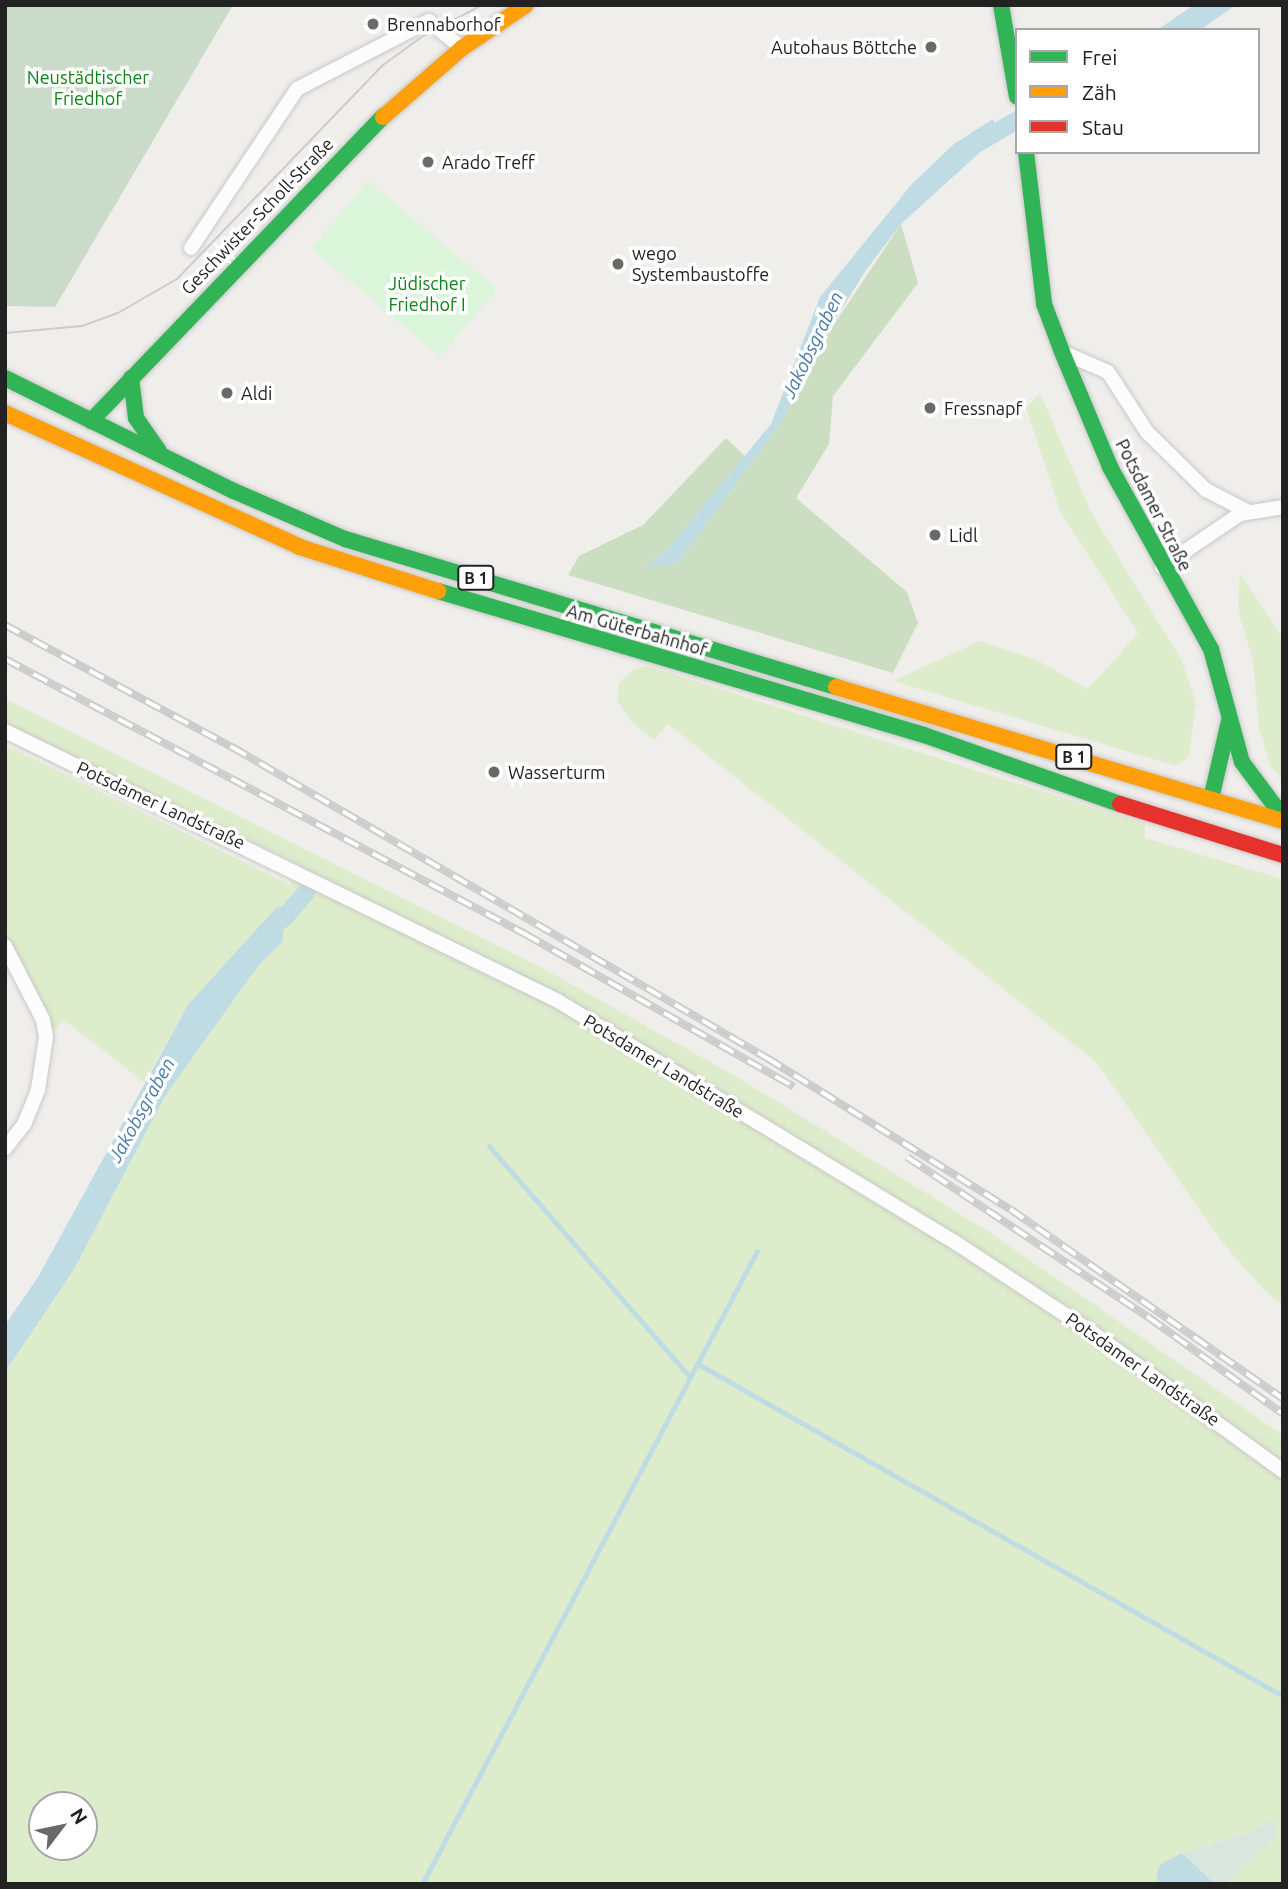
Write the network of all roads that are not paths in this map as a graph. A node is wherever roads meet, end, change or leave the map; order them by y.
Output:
1 (526, 5) edge
2 (1001, 5) edge
3 (462, 48) junction
4 (1015, 90) edge
5 (1026, 154) edge
6 (191, 248) dead end
7 (1062, 352) junction
8 (5, 378) edge
9 (131, 378) junction
10 (5, 413) edge
11 (91, 421) junction
12 (69, 444) junction
13 (176, 463) junction
14 (1283, 507) edge
15 (1247, 511) junction
16 (1163, 567) junction
17 (607, 617) junction
18 (600, 639) junction
19 (1230, 715) junction
20 (5, 731) edge
21 (1211, 799) junction
22 (1283, 819) edge
23 (1203, 830) junction
24 (1283, 855) edge
25 (5, 946) edge
26 (5, 1149) edge
27 (1283, 1471) edge

1 - 3 main road, Geschwister-Scholl-Straße
2 - 4 main road
3 - 6 street, Geschwister-Scholl-Straße
3 - 9 main road, Geschwister-Scholl-Straße
5 - 7 main road, Potsdamer Straße
7 - 15 street
7 - 16 main road, Potsdamer Straße
8 - 11 main road, B 1
9 - 11 main road, Geschwister-Scholl-Straße
9 - 13 main road
10 - 12 main road, Am Güterbahnhof
11 - 12 main road, Geschwister-Scholl-Straße
11 - 13 main road, Am Güterbahnhof / B 1
12 - 18 main road, Am Güterbahnhof
13 - 17 main road, Am Güterbahnhof / B 1
14 - 15 street
15 - 16 street
16 - 19 main road, Potsdamer Straße
17 - 18 main road
17 - 21 main road, Am Güterbahnhof / B 1
18 - 23 main road, Am Güterbahnhof
19 - 21 main road, Potsdamer Straße
19 - 22 main road
20 - 27 street, Potsdamer Landstraße
21 - 22 main road, B 1
21 - 23 main road, Potsdamer Straße
23 - 24 main road
25 - 26 street

